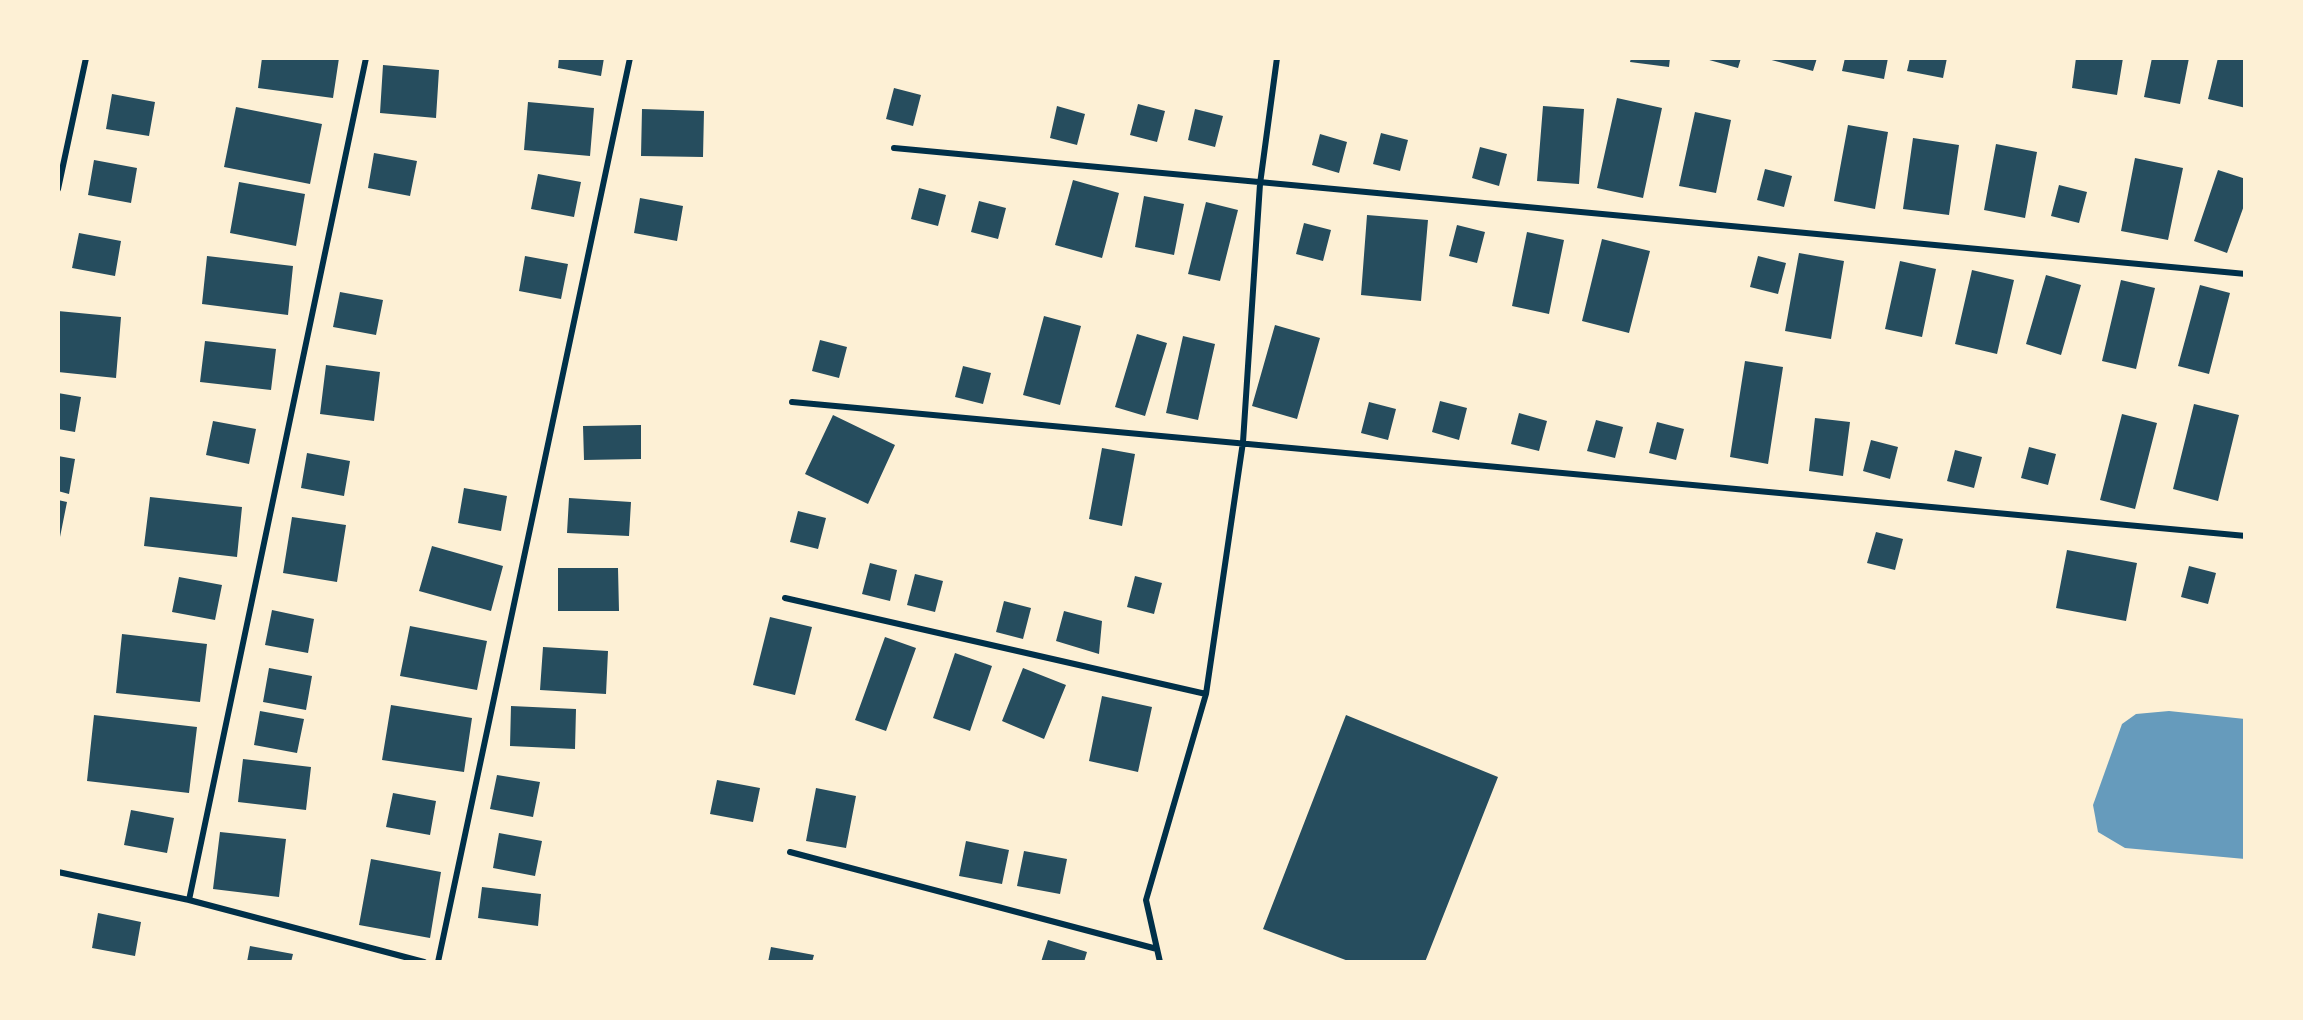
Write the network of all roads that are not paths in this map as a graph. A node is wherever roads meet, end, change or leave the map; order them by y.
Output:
1 (86, 58) edge
2 (366, 58) edge
3 (630, 58) edge
4 (1277, 58) edge
5 (894, 148) dead end
6 (1260, 184) junction
7 (58, 189) edge
8 (2246, 274) edge
9 (792, 402) dead end
10 (1243, 442) junction
11 (2246, 536) edge
12 (785, 598) dead end
13 (1206, 694) junction
14 (790, 852) dead end
15 (58, 872) edge
16 (189, 900) junction
17 (1157, 949) junction
18 (424, 962) edge
19 (438, 962) edge
20 (1160, 962) edge

1 - 7 lane
2 - 16 lane
3 - 19 lane
4 - 6 lane
5 - 6 lane
6 - 8 lane
6 - 10 lane
9 - 10 lane
10 - 11 lane
10 - 13 lane
12 - 13 lane
13 - 17 lane
14 - 17 lane
15 - 16 lane
16 - 18 lane
17 - 20 lane

